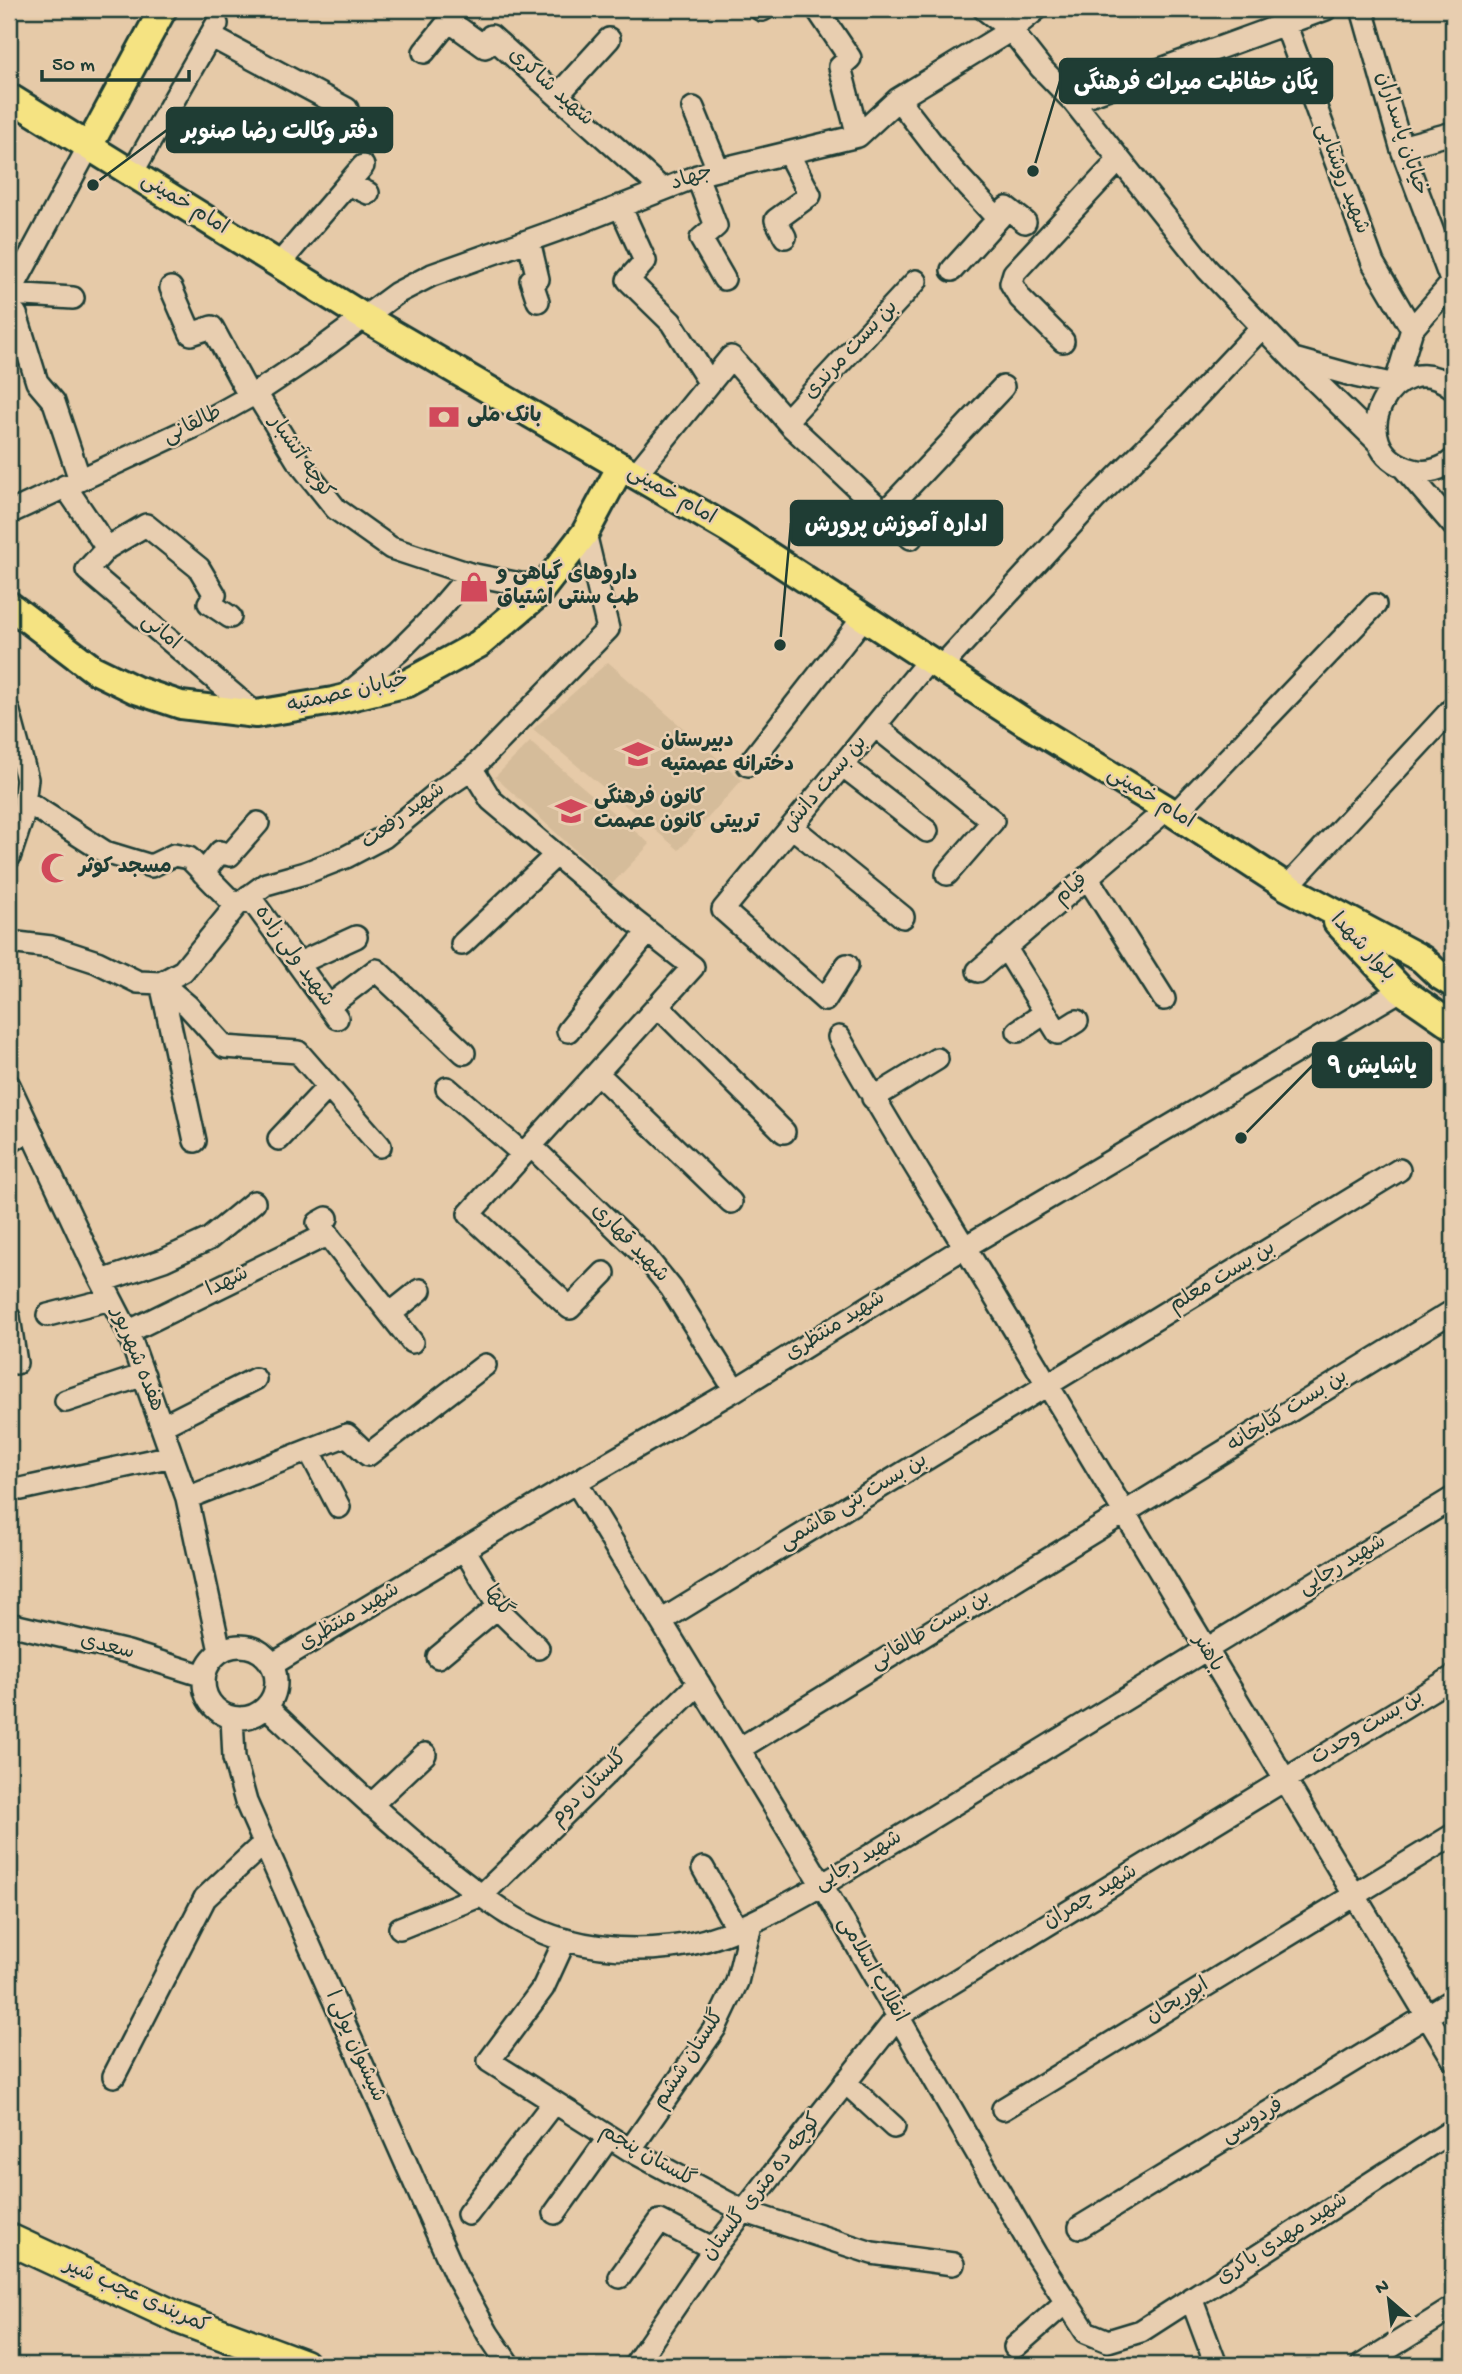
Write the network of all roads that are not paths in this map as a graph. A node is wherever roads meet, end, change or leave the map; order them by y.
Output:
1 (163, 9) edge
2 (817, 9) edge
3 (984, 9) edge
4 (1003, 9) edge
5 (1037, 9) edge
6 (1326, 9) edge
7 (1362, 9) edge
8 (454, 15) edge
9 (1285, 23) junction
10 (1011, 30) junction
11 (609, 39) dead end
12 (424, 52) dead end
13 (558, 95) junction
14 (9, 97) edge
15 (898, 99) junction
16 (1073, 102) junction
17 (693, 108) dead end
18 (348, 109) dead end
19 (1453, 133) edge
20 (858, 136) junction
21 (89, 146) junction
22 (1401, 146) junction
23 (788, 153) junction
24 (1119, 160) junction
25 (363, 166) dead end
26 (718, 169) junction
27 (132, 173) junction
28 (697, 176) junction
29 (348, 184) junction
30 (662, 189) junction
31 (368, 193) dead end
32 (620, 206) junction
33 (998, 219) junction
34 (1025, 222) dead end
35 (1444, 236) edge
36 (785, 237) dead end
37 (529, 241) junction
38 (279, 264) junction
39 (952, 270) dead end
40 (724, 279) dead end
41 (916, 281) dead end
42 (171, 288) dead end
43 (1453, 291) edge
44 (73, 298) dead end
45 (11, 301) edge
46 (538, 301) dead end
47 (364, 317) junction
48 (1262, 327) junction
49 (1412, 329) junction
50 (1063, 341) dead end
51 (1292, 358) junction
52 (709, 382) junction
53 (1395, 385) junction
54 (1003, 387) dead end
55 (1453, 388) edge
56 (253, 395) junction
57 (787, 420) junction
58 (1379, 443) junction
59 (1453, 460) edge
60 (1402, 467) junction
61 (628, 470) junction
62 (73, 483) junction
63 (9, 513) edge
64 (884, 513) junction
65 (1453, 525) edge
66 (586, 533) junction
67 (911, 538) dead end
68 (107, 548) junction
69 (470, 574) junction
70 (545, 585) junction
71 (9, 605) edge
72 (1376, 605) dead end
73 (230, 617) dead end
74 (864, 617) junction
75 (935, 663) junction
76 (342, 699) junction
77 (1453, 708) edge
78 (9, 712) edge
79 (256, 714) junction
80 (875, 726) junction
81 (748, 765) dead end
82 (842, 765) junction
83 (472, 769) junction
84 (24, 800) junction
85 (1170, 812) junction
86 (258, 823) dead end
87 (792, 827) junction
88 (927, 831) dead end
89 (10, 852) edge
90 (556, 855) junction
91 (203, 873) junction
92 (947, 874) dead end
93 (1087, 877) junction
94 (1287, 887) junction
95 (242, 901) junction
96 (1324, 908) junction
97 (903, 917) dead end
98 (648, 932) junction
99 (356, 937) dead end
100 (9, 942) edge
101 (462, 944) dead end
102 (1005, 947) junction
103 (299, 963) junction
104 (847, 965) dead end
105 (978, 971) dead end
106 (1449, 977) edge
107 (161, 983) junction
108 (1401, 990) junction
109 (1164, 999) dead end
110 (658, 1006) junction
111 (1045, 1013) junction
112 (1077, 1021) dead end
113 (1453, 1026) edge
114 (568, 1031) dead end
115 (1018, 1031) dead end
116 (839, 1037) dead end
117 (464, 1054) dead end
118 (937, 1059) dead end
119 (597, 1073) junction
120 (9, 1085) edge
121 (328, 1087) junction
122 (447, 1088) dead end
123 (873, 1098) junction
124 (29, 1129) junction
125 (784, 1132) dead end
126 (279, 1139) dead end
127 (195, 1141) dead end
128 (9, 1143) edge
129 (380, 1146) dead end
130 (527, 1150) junction
131 (1399, 1170) dead end
132 (254, 1202) dead end
133 (731, 1202) dead end
134 (965, 1247) junction
135 (604, 1273) dead end
136 (107, 1290) junction
137 (420, 1290) dead end
138 (1453, 1311) edge
139 (390, 1314) junction
140 (48, 1315) dead end
141 (9, 1317) edge
142 (128, 1332) junction
143 (412, 1342) dead end
144 (16, 1363) dead end
145 (485, 1365) dead end
146 (144, 1375) junction
147 (255, 1379) dead end
148 (1047, 1385) junction
149 (735, 1390) junction
150 (66, 1401) dead end
151 (162, 1426) junction
152 (309, 1450) junction
153 (172, 1456) junction
154 (576, 1482) junction
155 (21, 1489) dead end
156 (187, 1498) junction
157 (1453, 1498) edge
158 (339, 1507) dead end
159 (1123, 1514) junction
160 (464, 1549) junction
161 (498, 1607) junction
162 (661, 1621) junction
163 (9, 1624) edge
164 (538, 1648) dead end
165 (1205, 1650) junction
166 (220, 1651) junction
167 (438, 1657) dead end
168 (273, 1664) junction
169 (204, 1676) junction
170 (1453, 1677) edge
171 (699, 1683) junction
172 (267, 1707) junction
173 (232, 1717) junction
174 (739, 1749) junction
175 (425, 1754) dead end
176 (1284, 1780) junction
177 (371, 1805) junction
178 (1453, 1835) edge
179 (264, 1843) junction
180 (703, 1868) dead end
181 (822, 1885) junction
182 (482, 1895) junction
183 (1354, 1895) junction
184 (744, 1927) junction
185 (400, 1928) dead end
186 (565, 1940) junction
187 (1453, 2000) edge
188 (898, 2016) junction
189 (1427, 2016) junction
190 (1453, 2059) edge
191 (114, 2076) dead end
192 (845, 2082) junction
193 (554, 2102) junction
194 (1003, 2109) dead end
195 (894, 2127) dead end
196 (1453, 2130) edge
197 (610, 2137) junction
198 (630, 2150) junction
199 (743, 2211) junction
200 (555, 2213) dead end
201 (468, 2214) dead end
202 (1080, 2227) dead end
203 (9, 2239) edge
204 (714, 2249) junction
205 (9, 2259) edge
206 (953, 2264) dead end
207 (620, 2277) dead end
208 (1191, 2298) junction
209 (1066, 2302) junction
210 (1453, 2308) edge
211 (1108, 2341) joint
212 (1015, 2347) dead end
213 (262, 2365) edge
214 (304, 2365) edge
215 (509, 2365) edge
216 (635, 2365) edge
217 (1216, 2365) edge
218 (1362, 2365) edge

1 - 21 main road
2 - 20 street
3 - 10 street
4 - 10 street
5 - 10 street, جهاد
6 - 9 street
7 - 22 street, خیابان پاسداران
8 - 12 street
8 - 13 street, شهید شاکری
9 - 16 street
9 - 49 street, شهید روشنایی
10 - 15 street, جهاد
10 - 16 street
11 - 13 street
13 - 30 street, شهید شاکری
14 - 21 main road, امام خمینی
15 - 20 street, جهاد
15 - 33 street
16 - 24 street
17 - 26 street
18 - 27 street
19 - 22 street
20 - 23 street, جهاد
21 - 27 main road, امام خمینی
21 - 45 street
22 - 35 street, خیابان پاسداران
23 - 26 street, جهاد
23 - 36 street
24 - 48 street
24 - 50 street
25 - 29 street
26 - 28 street, جهاد
27 - 38 main road, امام خمینی
28 - 30 street, جهاد
28 - 40 street
29 - 31 street
29 - 38 street
30 - 32 street, جهاد
32 - 37 street, جهاد
32 - 52 street
33 - 34 street
33 - 39 street
35 - 43 street, خیابان پاسداران
37 - 46 street
37 - 47 street, جهاد
38 - 47 main road, امام خمینی
41 - 57 street, بن بست مرندی
42 - 56 street, کوچه آتشبار
43 - 49 street
44 - 45 street
45 - 62 street
47 - 56 street, طالقانی
47 - 61 main road, امام خمینی
48 - 51 street
48 - 75 street, بن بست دانش
49 - 53 street
51 - 53 street
51 - 58 street
52 - 57 street
52 - 61 street
53 - 55 street
53 - 58 street
54 - 64 street
56 - 62 street, طالقانی
56 - 69 street, کوچه آتشبار
57 - 64 street
58 - 60 street
59 - 60 street
60 - 65 street
61 - 66 main road, خیابان عصمتیه
61 - 74 main road, امام خمینی
62 - 63 street, طالقانی
62 - 68 street
64 - 67 street
66 - 70 main road, خیابان عصمتیه
66 - 83 street, شهید رفعت
68 - 73 street, امانی
68 - 79 street, امانی
69 - 70 street, کوچه آتشبار
69 - 76 street
70 - 76 main road, خیابان عصمتیه
71 - 79 main road, خیابان عصمتیه
72 - 85 street, قیام
74 - 75 main road, امام خمینی
74 - 81 street
75 - 80 street, بن بست دانش
75 - 85 main road, امام خمینی
76 - 79 main road, خیابان عصمتیه
77 - 94 street
78 - 84 street
80 - 82 street, بن بست دانش
80 - 92 street
82 - 87 street, بن بست دانش
82 - 88 street
83 - 90 street
83 - 95 street, شهید رفعت
84 - 89 street
84 - 91 street, شهید ولی زاده
85 - 93 street, قیام
85 - 94 main road, امام خمینی
86 - 91 street
87 - 97 street
87 - 104 street, بن بست دانش
90 - 98 street
90 - 101 street
91 - 95 street, شهید ولی زاده
93 - 102 street, قیام
93 - 109 street
94 - 96 main road, امام خمینی
95 - 103 street, شهید ولی زاده
95 - 107 street, شهید رفعت
96 - 106 main road, بلوار شهدا
96 - 108 main road, بلوار شهدا
98 - 110 street
98 - 114 street
99 - 103 street
100 - 107 street
102 - 105 street, قیام
102 - 111 street
103 - 117 street, شهید ولی زاده
107 - 121 street
107 - 127 street
108 - 113 main road, بلوار شهدا
108 - 134 street, شهید منتظری
110 - 119 street
110 - 125 street
111 - 112 street
111 - 115 street
116 - 123 street, باهنر
118 - 123 street
119 - 130 street
119 - 133 street
120 - 124 street, هفده شهریور
121 - 126 street
121 - 129 street
122 - 130 street, شهید قهاری
123 - 134 street, باهنر
124 - 128 street
124 - 136 street, هفده شهریور
130 - 135 street
130 - 149 street, شهید قهاری
131 - 148 street, بن بست معلم
132 - 136 street
134 - 148 street, باهنر
134 - 149 street, شهید منتظری
136 - 140 street
136 - 142 street, هفده شهریور
137 - 139 street
138 - 159 street, بن بست کتابخانه
139 - 142 street, شهدا
139 - 143 street
141 - 144 street
142 - 146 street, هفده شهریور
145 - 152 street
146 - 150 street
146 - 151 street, هفده شهریور
147 - 151 street
148 - 159 street, باهنر
148 - 162 street, بن بست بنی هاشمی
149 - 154 street, شهید منتظری
151 - 153 street, هفده شهریور
152 - 156 street
152 - 158 street
153 - 155 street
153 - 156 street, هفده شهریور
154 - 160 street, شهید منتظری
154 - 162 street, انقلاب اسلامی
156 - 166 street, هفده شهریور
157 - 165 street, شهید رجایی
159 - 165 street, باهنر
159 - 174 street, بن بست طالقانی
160 - 161 street, گلها
160 - 168 street, شهید منتظری
161 - 164 street, گلها
161 - 167 street
162 - 171 street, انقلاب اسلامی
163 - 169 street, سعدی
165 - 176 street, باهنر
165 - 181 street, شهید رجایی
166 - 168 street
166 - 169 street
168 - 172 street
169 - 173 street
170 - 176 street, بن بست وحدت
171 - 174 street, انقلاب اسلامی
171 - 182 street, گلستان دوم
172 - 173 street
172 - 177 street, شهید رجایی
173 - 179 street, شیشوان یولی ا
174 - 181 street, انقلاب اسلامی
175 - 177 street
176 - 183 street, باهنر
176 - 188 street, شهید چمران
177 - 182 street, شهید رجایی
178 - 183 street, ابوریحان
179 - 191 street
179 - 215 street, شیشوان یولی ا
180 - 184 street
181 - 184 street, شهید رجایی
181 - 188 street, انقلاب اسلامی
182 - 185 street
182 - 186 street, شهید رجایی
183 - 189 street, باهنر
183 - 194 street, ابوریحان
184 - 186 street, شهید رجایی
184 - 198 street, گلستان ششم
186 - 193 street, گلستان پنجم
187 - 189 street, فردوسی
188 - 192 street, کوچه ده متری گلستان
188 - 209 street, انقلاب اسلامی
189 - 190 street, باهنر
189 - 202 street, فردوسی
192 - 195 street
192 - 199 street, کوچه ده متری گلستان
193 - 197 street, گلستان پنجم
193 - 201 street
196 - 208 street, شهید مهدی باکری
197 - 198 street, گلستان پنجم
197 - 200 street
198 - 199 street, گلستان پنجم
199 - 204 street, کوچه ده متری گلستان
199 - 206 street, گلستان پنجم
203 - 214 highway, کمربندی عجب شیر
204 - 207 street
204 - 216 street, کوچه ده متری گلستان
205 - 213 highway, کمربندی عجب شیر
208 - 211 street, شهید مهدی باکری
208 - 217 street
209 - 211 street, انقلاب اسلامی
209 - 212 street
210 - 218 street

